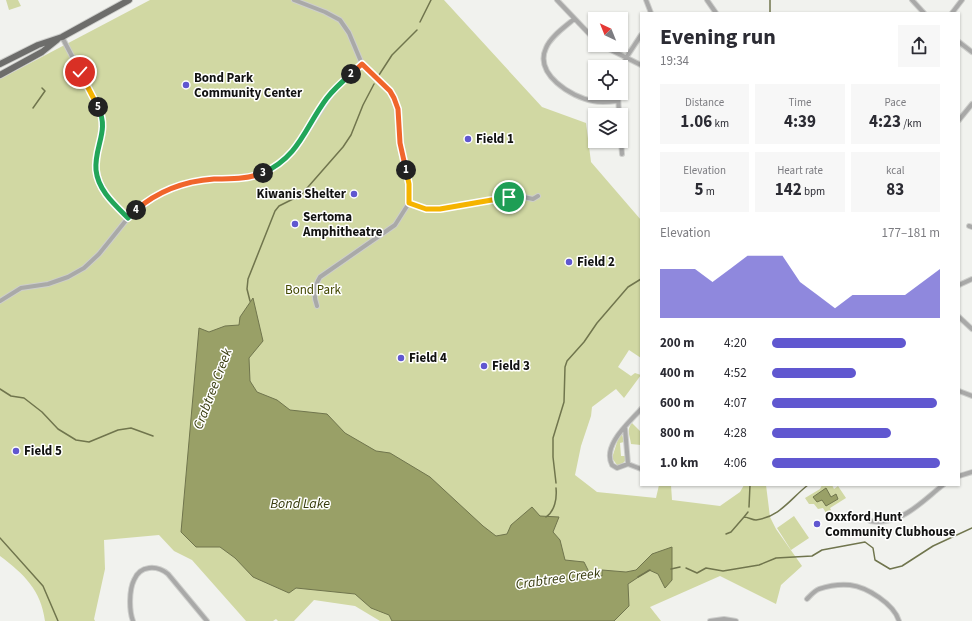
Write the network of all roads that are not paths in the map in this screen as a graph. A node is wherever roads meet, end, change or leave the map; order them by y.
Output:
1 (129, 0) edge
2 (294, 0) edge
3 (557, 0) edge
4 (646, 0) edge
5 (707, 0) edge
6 (912, 0) edge
7 (962, 0) edge
8 (651, 12) edge
9 (715, 12) edge
10 (923, 12) edge
11 (953, 12) edge
12 (574, 19) junction
13 (588, 33) edge
14 (62, 37) junction
15 (640, 37) edge
16 (960, 43) edge
17 (614, 52) edge
18 (972, 52) edge
19 (626, 58) junction
20 (0, 64) edge
21 (362, 64) junction
22 (640, 65) edge
23 (0, 75) edge
24 (618, 102) joint
25 (972, 104) edge
26 (618, 108) edge
27 (960, 119) edge
28 (622, 148) edge
29 (622, 154) dead end
30 (538, 196) dead end
31 (409, 203) junction
32 (128, 218) junction
33 (972, 280) edge
34 (960, 285) edge
35 (0, 301) edge
36 (318, 306) dead end
37 (960, 318) edge
38 (972, 329) edge
39 (960, 391) edge
40 (972, 396) edge
41 (640, 410) edge
42 (625, 428) junction
43 (628, 464) junction
44 (640, 469) edge
45 (972, 472) edge
46 (960, 476) edge
47 (940, 486) edge
48 (870, 521) dead end
49 (807, 599) dead end
50 (133, 621) edge
51 (207, 621) edge
52 (710, 621) edge
53 (736, 621) edge
54 (899, 621) edge

1 - 14 main road
2 - 21 street
3 - 12 street
4 - 8 street
5 - 9 street
6 - 10 street
7 - 11 street
12 - 13 street
12 - 24 street
14 - 20 main road
14 - 23 main road
14 - 32 street
15 - 19 street
16 - 18 street
17 - 19 street
19 - 22 street
21 - 31 street
21 - 32 street
24 - 26 street
25 - 27 street
28 - 29 street
30 - 31 street
31 - 36 street
32 - 35 street
33 - 34 street
37 - 38 street
39 - 40 street
41 - 42 street
42 - 43 street
42 - 43 street
43 - 44 street
45 - 46 street
47 - 48 street
49 - 54 street
50 - 51 street
52 - 53 street

